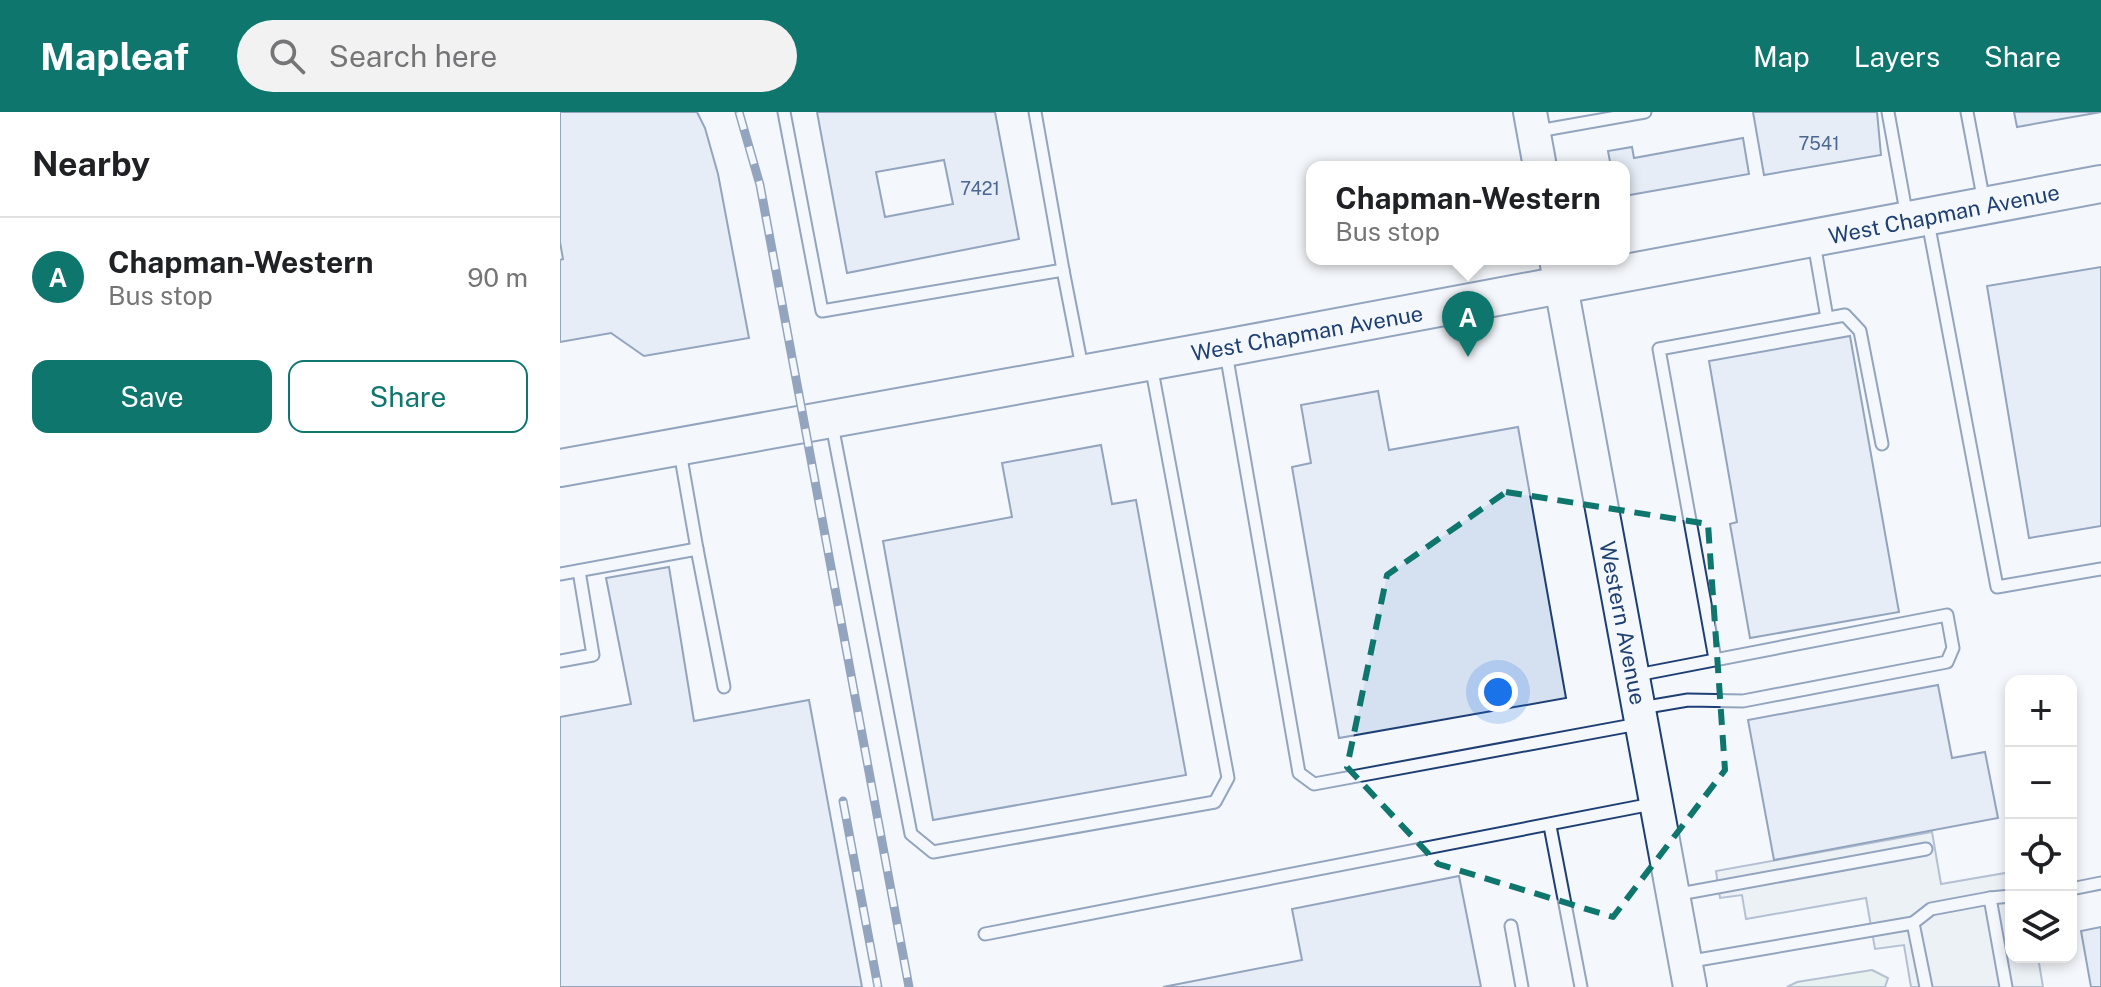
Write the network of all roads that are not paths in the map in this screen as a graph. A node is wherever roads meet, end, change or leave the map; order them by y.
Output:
1 (784, 112) edge
2 (1035, 112) edge
3 (1645, 112) edge
4 (1888, 112) edge
5 (1967, 112) edge
6 (1532, 122) edge
7 (1539, 161) edge
8 (2101, 184) edge
9 (1985, 207) junction
10 (1918, 220) junction
11 (1814, 239) junction
12 (1630, 263) edge
13 (1618, 265) edge
14 (1063, 270) junction
15 (1558, 273) edge
16 (1827, 318) junction
17 (1225, 348) junction
18 (1151, 362) junction
19 (1084, 374) junction
20 (831, 420) junction
21 (1882, 444) dead end
22 (679, 447) junction
23 (560, 468) edge
24 (697, 549) junction
25 (2101, 569) edge
26 (579, 571) junction
27 (560, 574) edge
28 (1715, 659) junction
29 (560, 661) edge
30 (1632, 676) junction
31 (724, 687) dead end
32 (1640, 716) junction
33 (1656, 803) junction
34 (1550, 826) junction
35 (1926, 849) dead end
36 (2101, 883) edge
37 (2077, 888) edge
38 (1673, 895) junction
39 (2005, 897) edge
40 (1990, 898) junction
41 (1913, 923) junction
42 (1511, 926) dead end
43 (985, 934) dead end
44 (1688, 974) edge
45 (1522, 987) edge
46 (1581, 987) edge
47 (1926, 987) edge
48 (2006, 987) edge

1 - 14 lane
2 - 14 lane
3 - 6 lane
4 - 10 lane
5 - 9 lane
6 - 7 street
8 - 9 main road, West Chapman Avenue
9 - 10 main road, West Chapman Avenue
10 - 11 main road, West Chapman Avenue
10 - 25 lane
11 - 12 main road, West Chapman Avenue
11 - 16 lane
13 - 15 main road, West Chapman Avenue
14 - 19 lane
15 - 17 main road, West Chapman Avenue
15 - 30 street, Western Avenue
16 - 21 lane
16 - 28 lane
17 - 18 main road, West Chapman Avenue
17 - 32 lane
18 - 19 main road, West Chapman Avenue
18 - 20 lane
19 - 20 main road, West Chapman Avenue
20 - 22 main road, West Chapman Avenue
22 - 23 main road, West Chapman Avenue
22 - 24 lane
24 - 26 lane
24 - 31 lane
26 - 27 lane
26 - 29 lane
28 - 30 lane
28 - 32 lane
30 - 32 street, Western Avenue
32 - 33 street, Western Avenue
33 - 34 lane
33 - 38 street, Western Avenue
34 - 43 lane
34 - 46 lane
35 - 38 lane
36 - 37 lane
38 - 44 street, Western Avenue
39 - 40 lane
40 - 41 lane
40 - 48 lane
41 - 44 lane
41 - 47 lane
42 - 45 lane

